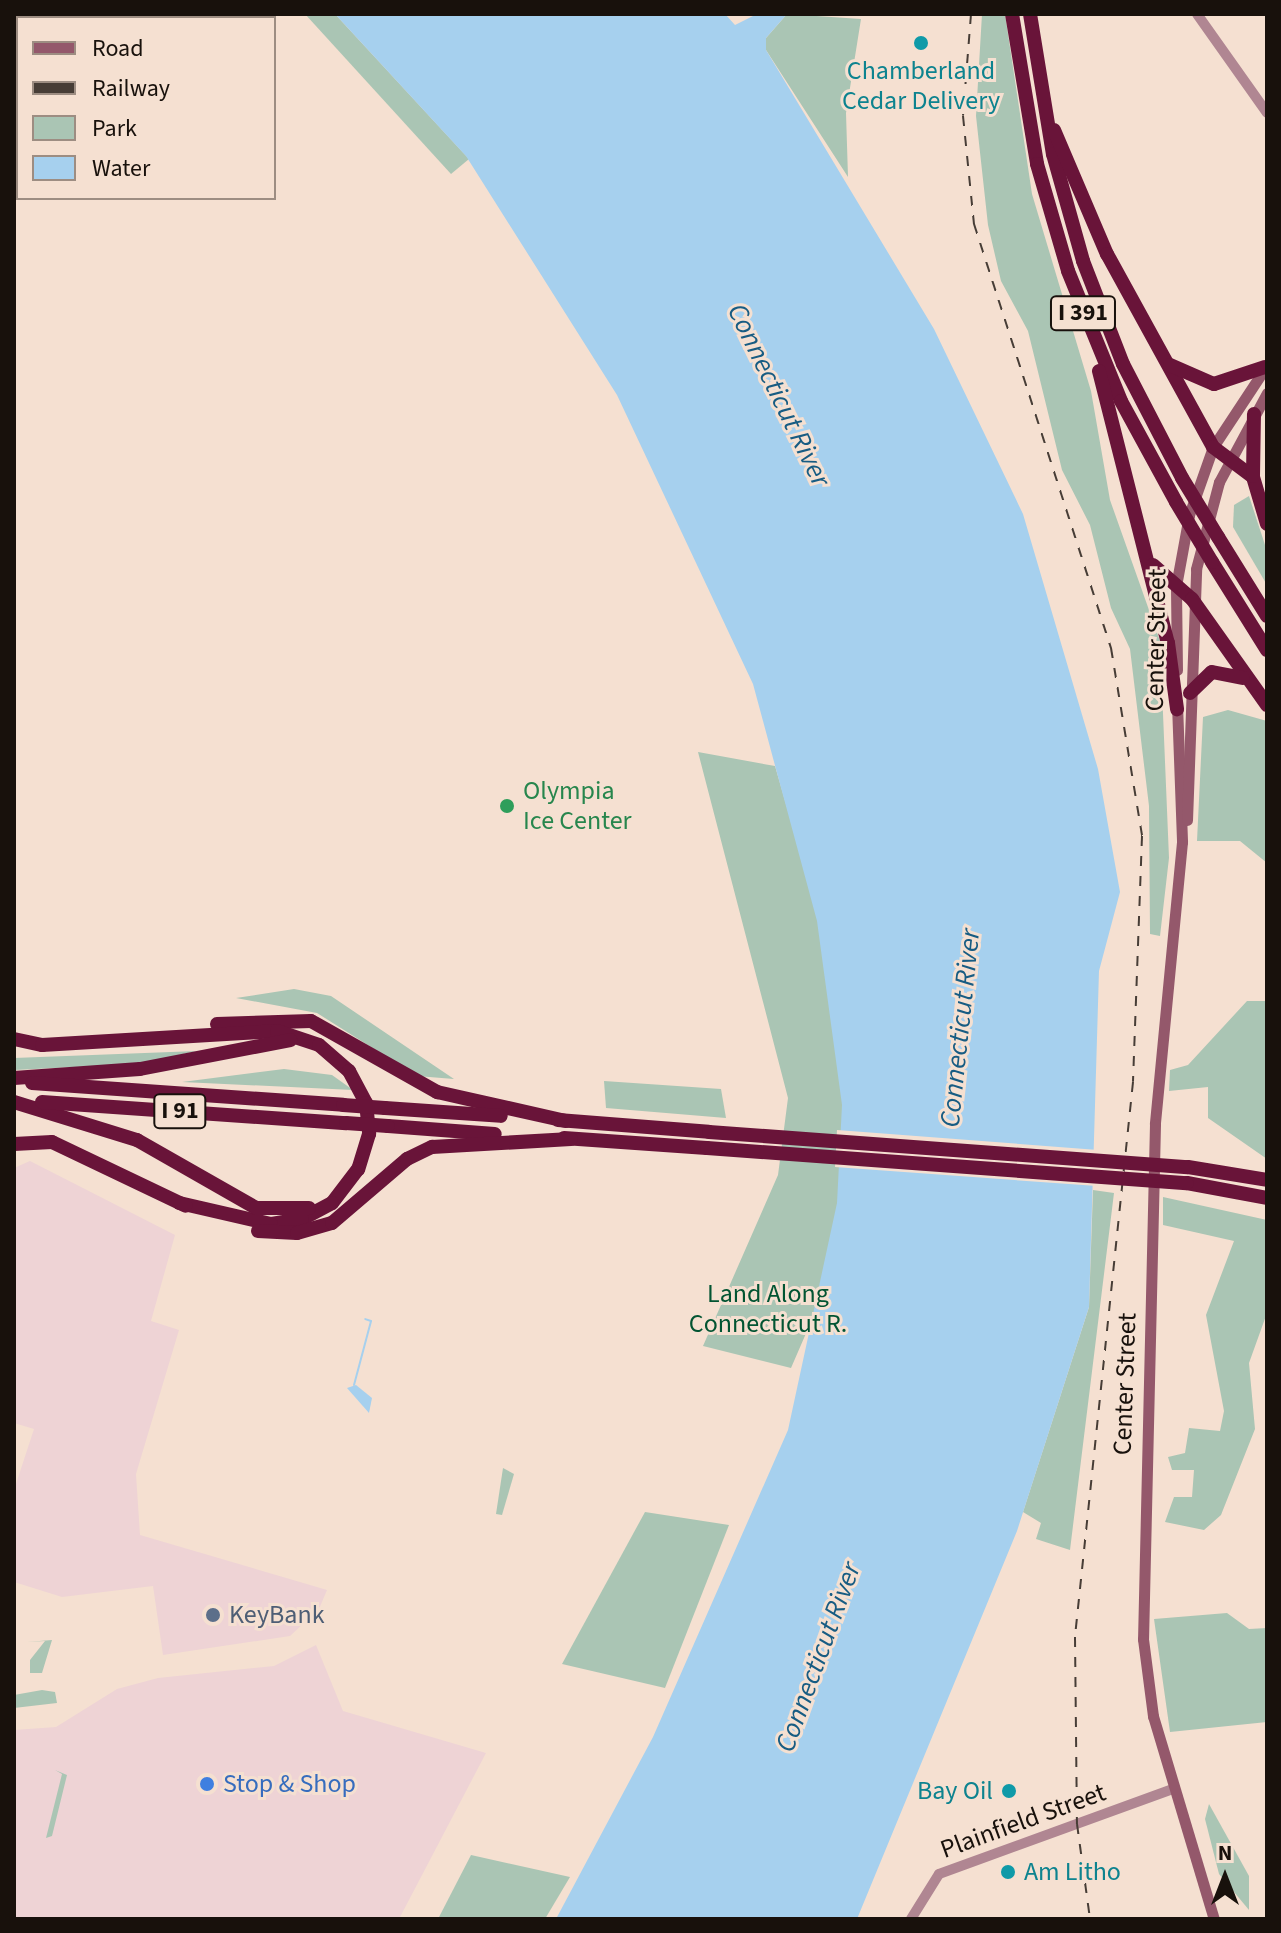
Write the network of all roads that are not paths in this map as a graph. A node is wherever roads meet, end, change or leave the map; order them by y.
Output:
1 (1012, 14) edge
2 (1030, 14) edge
3 (1197, 14) edge
4 (1044, 107) junction
5 (1267, 113) edge
6 (1077, 297) junction
7 (1167, 363) junction
8 (1266, 366) edge
9 (1267, 393) edge
10 (1254, 414) junction
11 (1213, 447) junction
12 (1229, 461) junction
13 (1253, 477) junction
14 (1267, 524) edge
15 (1147, 554) junction
16 (1176, 586) junction
17 (1192, 599) junction
18 (1267, 616) edge
19 (1267, 650) edge
20 (1247, 682) junction
21 (1190, 693) junction
22 (1267, 705) edge
23 (1177, 709) junction
24 (1182, 842) junction
25 (14, 1039) edge
26 (54, 1044) junction
27 (349, 1071) junction
28 (14, 1080) edge
29 (14, 1101) edge
30 (566, 1121) junction
31 (571, 1139) junction
32 (14, 1144) edge
33 (358, 1169) junction
34 (1267, 1177) edge
35 (1267, 1200) edge
36 (179, 1203) junction
37 (1172, 1789) junction
38 (911, 1919) edge
39 (1214, 1919) edge

1 - 6 highway, I 391
2 - 4 highway, I 391
3 - 5 street
4 - 7 highway
4 - 18 highway, I 391, bridge
6 - 15 highway
6 - 19 highway, I 391, bridge
7 - 8 highway
7 - 11 highway
8 - 11 main road, Center Street
9 - 10 main road, Center Street
10 - 12 main road, Center Street
10 - 13 highway
11 - 12 highway
11 - 16 main road, Center Street
12 - 13 highway
12 - 17 main road, Center Street
13 - 14 highway
15 - 16 highway
15 - 23 highway
16 - 17 highway
16 - 23 main road, Center Street
17 - 20 highway
17 - 21 main road, Center Street
20 - 21 highway
20 - 22 highway
21 - 24 main road, Center Street
23 - 24 main road, Center Street
24 - 37 main road, Center Street
25 - 26 highway
26 - 27 highway
26 - 30 highway
27 - 28 highway
27 - 33 highway
28 - 30 highway, I 91, bridge
29 - 31 highway, I 91, bridge
29 - 33 highway
30 - 34 highway, I 91, bridge
31 - 35 highway, I 91, bridge
31 - 36 highway
32 - 36 highway
33 - 36 highway
37 - 38 street, Plainfield Street
37 - 39 main road, Center Street

